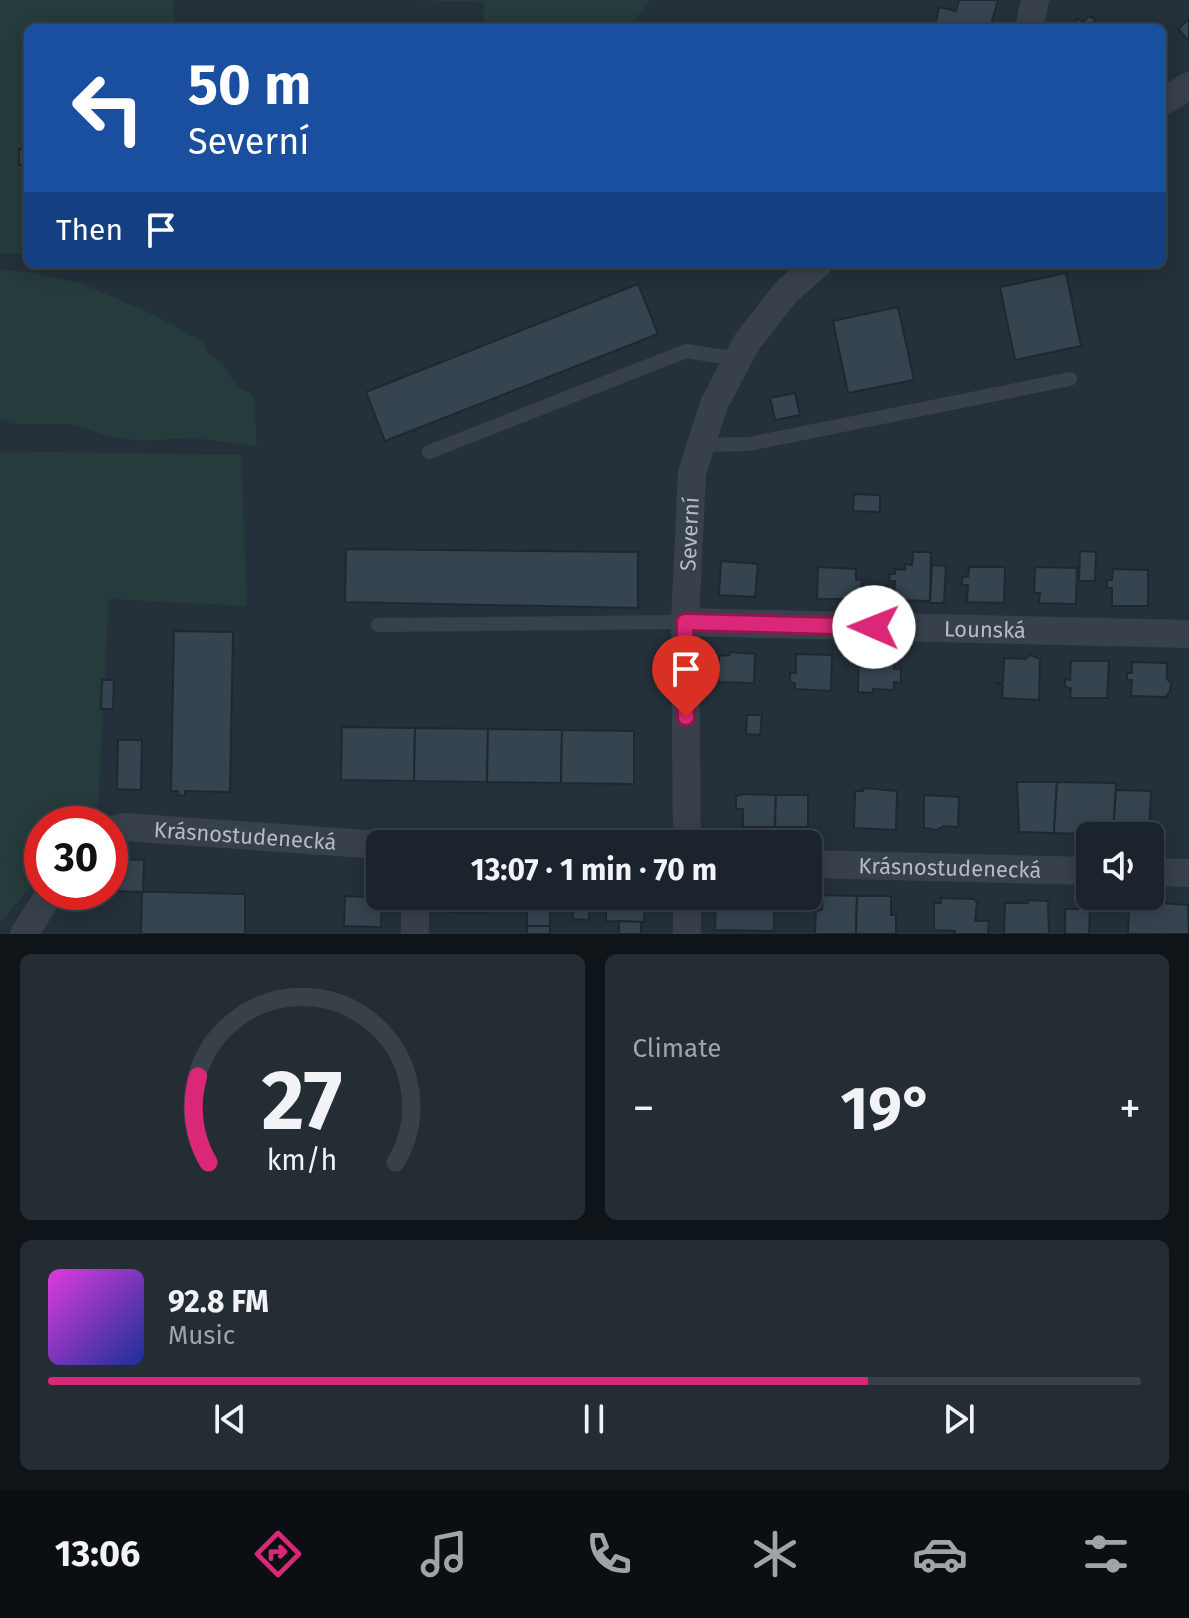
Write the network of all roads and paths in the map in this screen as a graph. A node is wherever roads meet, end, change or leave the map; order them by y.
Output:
1 (1035, 0) edge
2 (1030, 24) edge
3 (1189, 86) edge
4 (1166, 100) edge
5 (813, 268) edge
6 (737, 359) junction
7 (1070, 379) dead end
8 (701, 445) junction
9 (429, 452) dead end
10 (685, 622) junction
11 (378, 625) dead end
12 (1189, 634) edge
13 (128, 827) edge
14 (687, 830) edge
15 (366, 844) edge
16 (822, 864) edge
17 (1076, 871) edge
18 (1164, 872) edge
19 (1189, 873) edge
20 (39, 910) edge
21 (415, 910) edge
22 (687, 910) edge
23 (24, 934) edge
24 (415, 934) edge
25 (687, 934) edge

1 - 2 street
3 - 4 street
5 - 6 street, Severní
6 - 8 street, Severní
6 - 9 lane
7 - 8 lane
8 - 10 street, Severní
10 - 11 lane
10 - 12 street, Lounská
10 - 14 street, Severní
13 - 15 street, Krásnostudenecká
16 - 17 street, Krásnostudenecká
18 - 19 street
20 - 23 street
21 - 24 street
22 - 25 street

